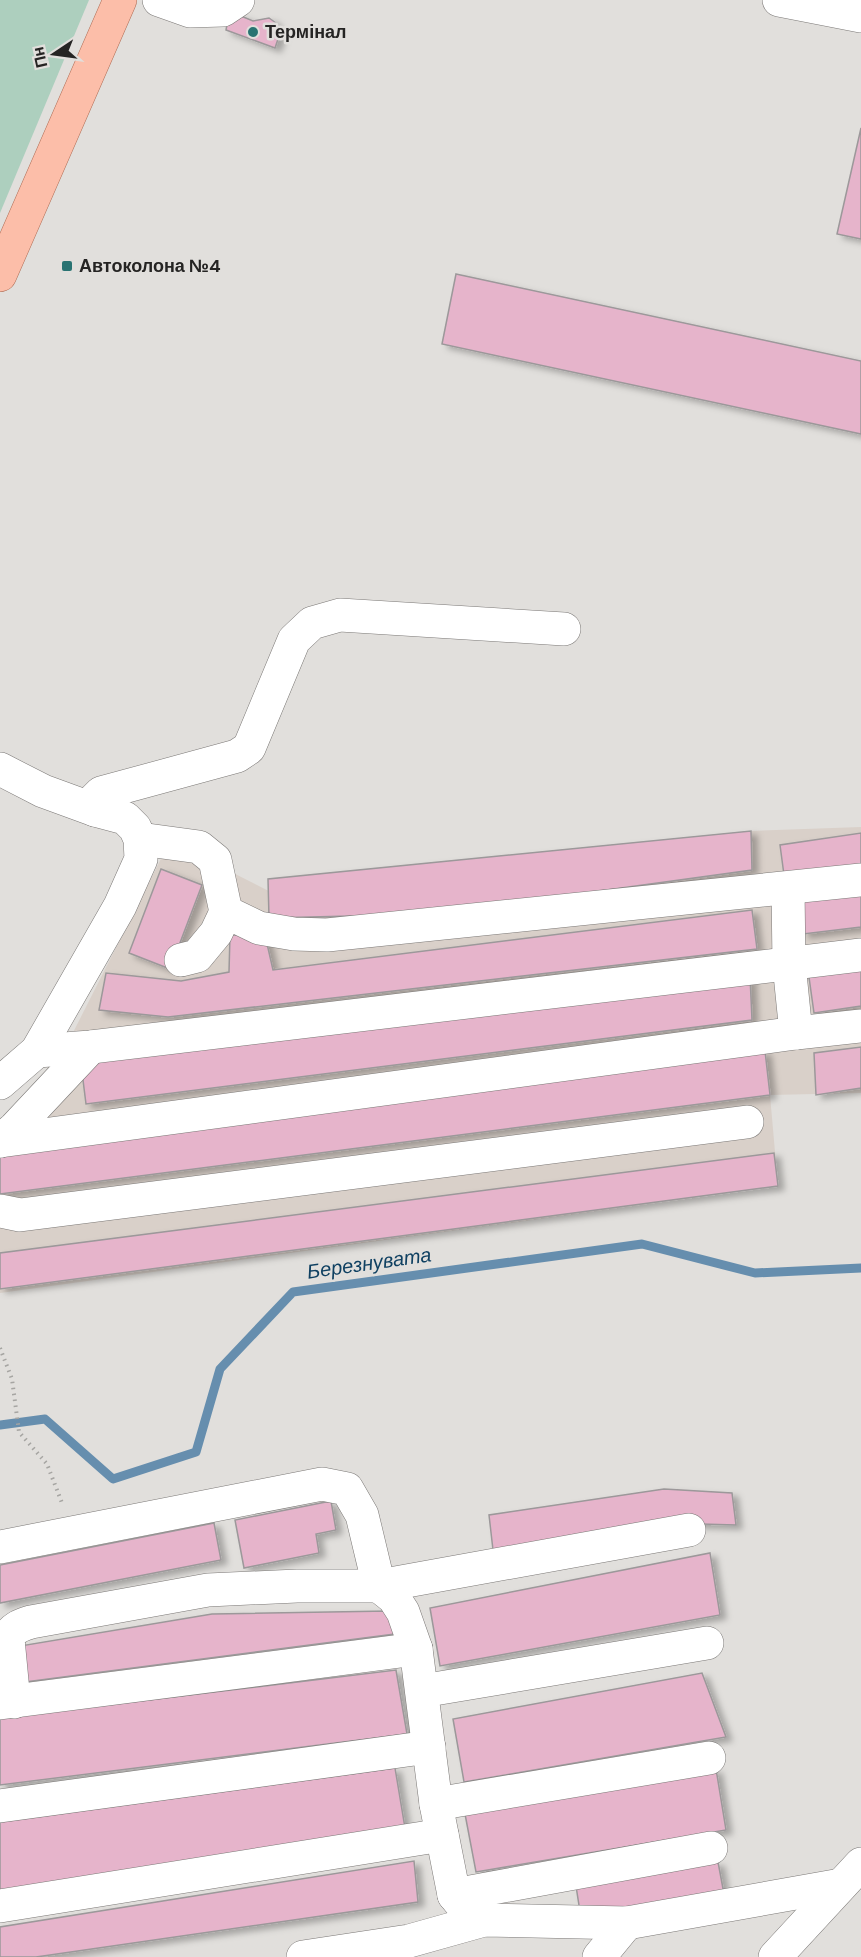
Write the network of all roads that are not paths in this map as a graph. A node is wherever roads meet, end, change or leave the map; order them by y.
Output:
1 (120, 0) edge
2 (159, 0) edge
3 (238, 0) edge
4 (779, 0) edge
5 (861, 16) edge
6 (0, 275) edge
7 (564, 629) dead end
8 (0, 769) edge
9 (95, 810) junction
10 (140, 839) junction
11 (861, 880) edge
12 (788, 889) junction
13 (226, 912) junction
14 (861, 955) edge
15 (182, 960) dead end
16 (789, 964) junction
17 (861, 1026) edge
18 (796, 1033) junction
19 (91, 1047) junction
20 (37, 1051) junction
21 (0, 1083) edge
22 (747, 1122) dead end
23 (0, 1141) edge
24 (0, 1211) edge
25 (689, 1530) dead end
26 (0, 1547) edge
27 (379, 1586) junction
28 (707, 1643) dead end
29 (416, 1649) junction
30 (422, 1691) junction
31 (7, 1703) edge
32 (429, 1747) junction
33 (709, 1758) dead end
34 (0, 1806) edge
35 (439, 1820) junction
36 (711, 1848) dead end
37 (851, 1874) edge
38 (454, 1895) junction
39 (0, 1906) edge
40 (484, 1920) junction
41 (627, 1923) junction
42 (404, 1949) edge
43 (783, 1954) edge
44 (303, 1957) edge
45 (598, 1957) edge

1 - 6 main road
2 - 3 street
4 - 5 street
7 - 9 street
8 - 9 street
9 - 10 street
10 - 13 street
10 - 20 street
11 - 12 street
12 - 13 street
12 - 16 street
13 - 15 street
14 - 16 street
16 - 18 street
16 - 19 street
17 - 18 street
18 - 23 street
19 - 20 street
19 - 23 street
20 - 21 street
22 - 24 street
25 - 27 street
26 - 27 street
27 - 29 street
27 - 31 street
28 - 30 street
29 - 30 street
29 - 31 street
30 - 32 street
32 - 34 street
32 - 35 street
33 - 35 street
35 - 38 street
35 - 39 street
36 - 38 street
37 - 41 street
37 - 43 street
38 - 40 street
40 - 41 street
40 - 42 street
41 - 45 street
42 - 44 street

